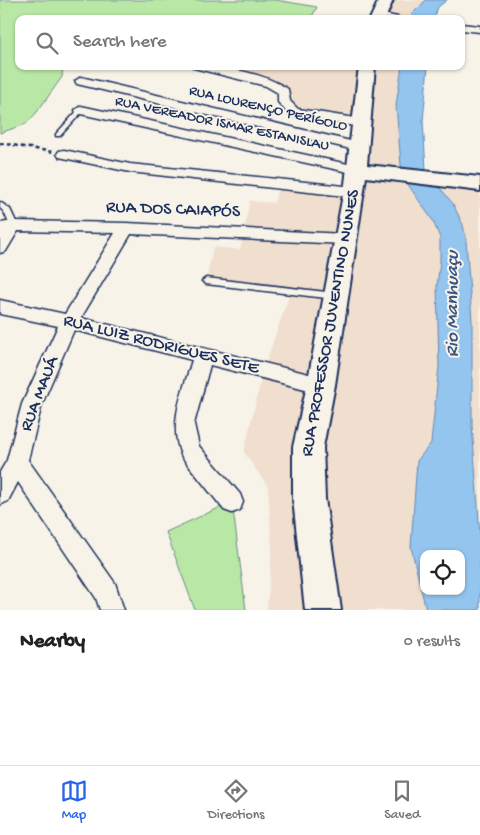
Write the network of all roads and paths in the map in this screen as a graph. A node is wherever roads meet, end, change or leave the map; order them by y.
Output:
1 (386, 0) edge
2 (378, 15) edge
3 (465, 27) edge
4 (480, 29) edge
5 (215, 70) edge
6 (367, 70) edge
7 (81, 81) dead end
8 (81, 110) joint
9 (361, 123) junction
10 (58, 135) dead end
11 (0, 143) edge
12 (64, 154) joint
13 (356, 170) junction
14 (480, 184) edge
15 (0, 204) edge
16 (4, 227) edge
17 (126, 228) junction
18 (345, 239) junction
19 (0, 247) edge
20 (206, 281) dead end
21 (336, 296) junction
22 (0, 307) edge
23 (69, 322) junction
24 (203, 355) junction
25 (321, 385) junction
26 (17, 462) junction
27 (0, 494) edge
28 (232, 502) dead end
29 (112, 610) edge
30 (323, 610) edge

1 - 2 street
3 - 4 street
5 - 9 street
6 - 9 street, RUA PROFESSOR JUVENTINO NUNES
7 - 13 street, RUA LOURENÇO PERÍGOLO
8 - 10 lane
8 - 13 street, RUA VEREADOR ISMAR ESTANISLAU
9 - 13 street, RUA PROFESSOR JUVENTINO NUNES
11 - 12 path
12 - 13 street
13 - 14 street
13 - 18 street, RUA PROFESSOR JUVENTINO NUNES
15 - 16 lane
16 - 17 street, RUA DOS CAIAPÓS
16 - 19 street
17 - 18 street, RUA DOS CAIAPÓS
17 - 23 street, RUA MAUÁ
18 - 21 street, RUA PROFESSOR JUVENTINO NUNES
20 - 21 lane
21 - 25 street, RUA PROFESSOR JUVENTINO NUNES
22 - 23 street, RUA LUIZ RODRIGUES SETE
23 - 24 street, RUA LUIZ RODRIGUES SETE
23 - 26 street, RUA MAUÁ
24 - 25 street, RUA LUIZ RODRIGUES SETE
24 - 28 street
25 - 30 street, RUA PROFESSOR JUVENTINO NUNES
26 - 27 street, RUA MAUÁ
26 - 29 street

